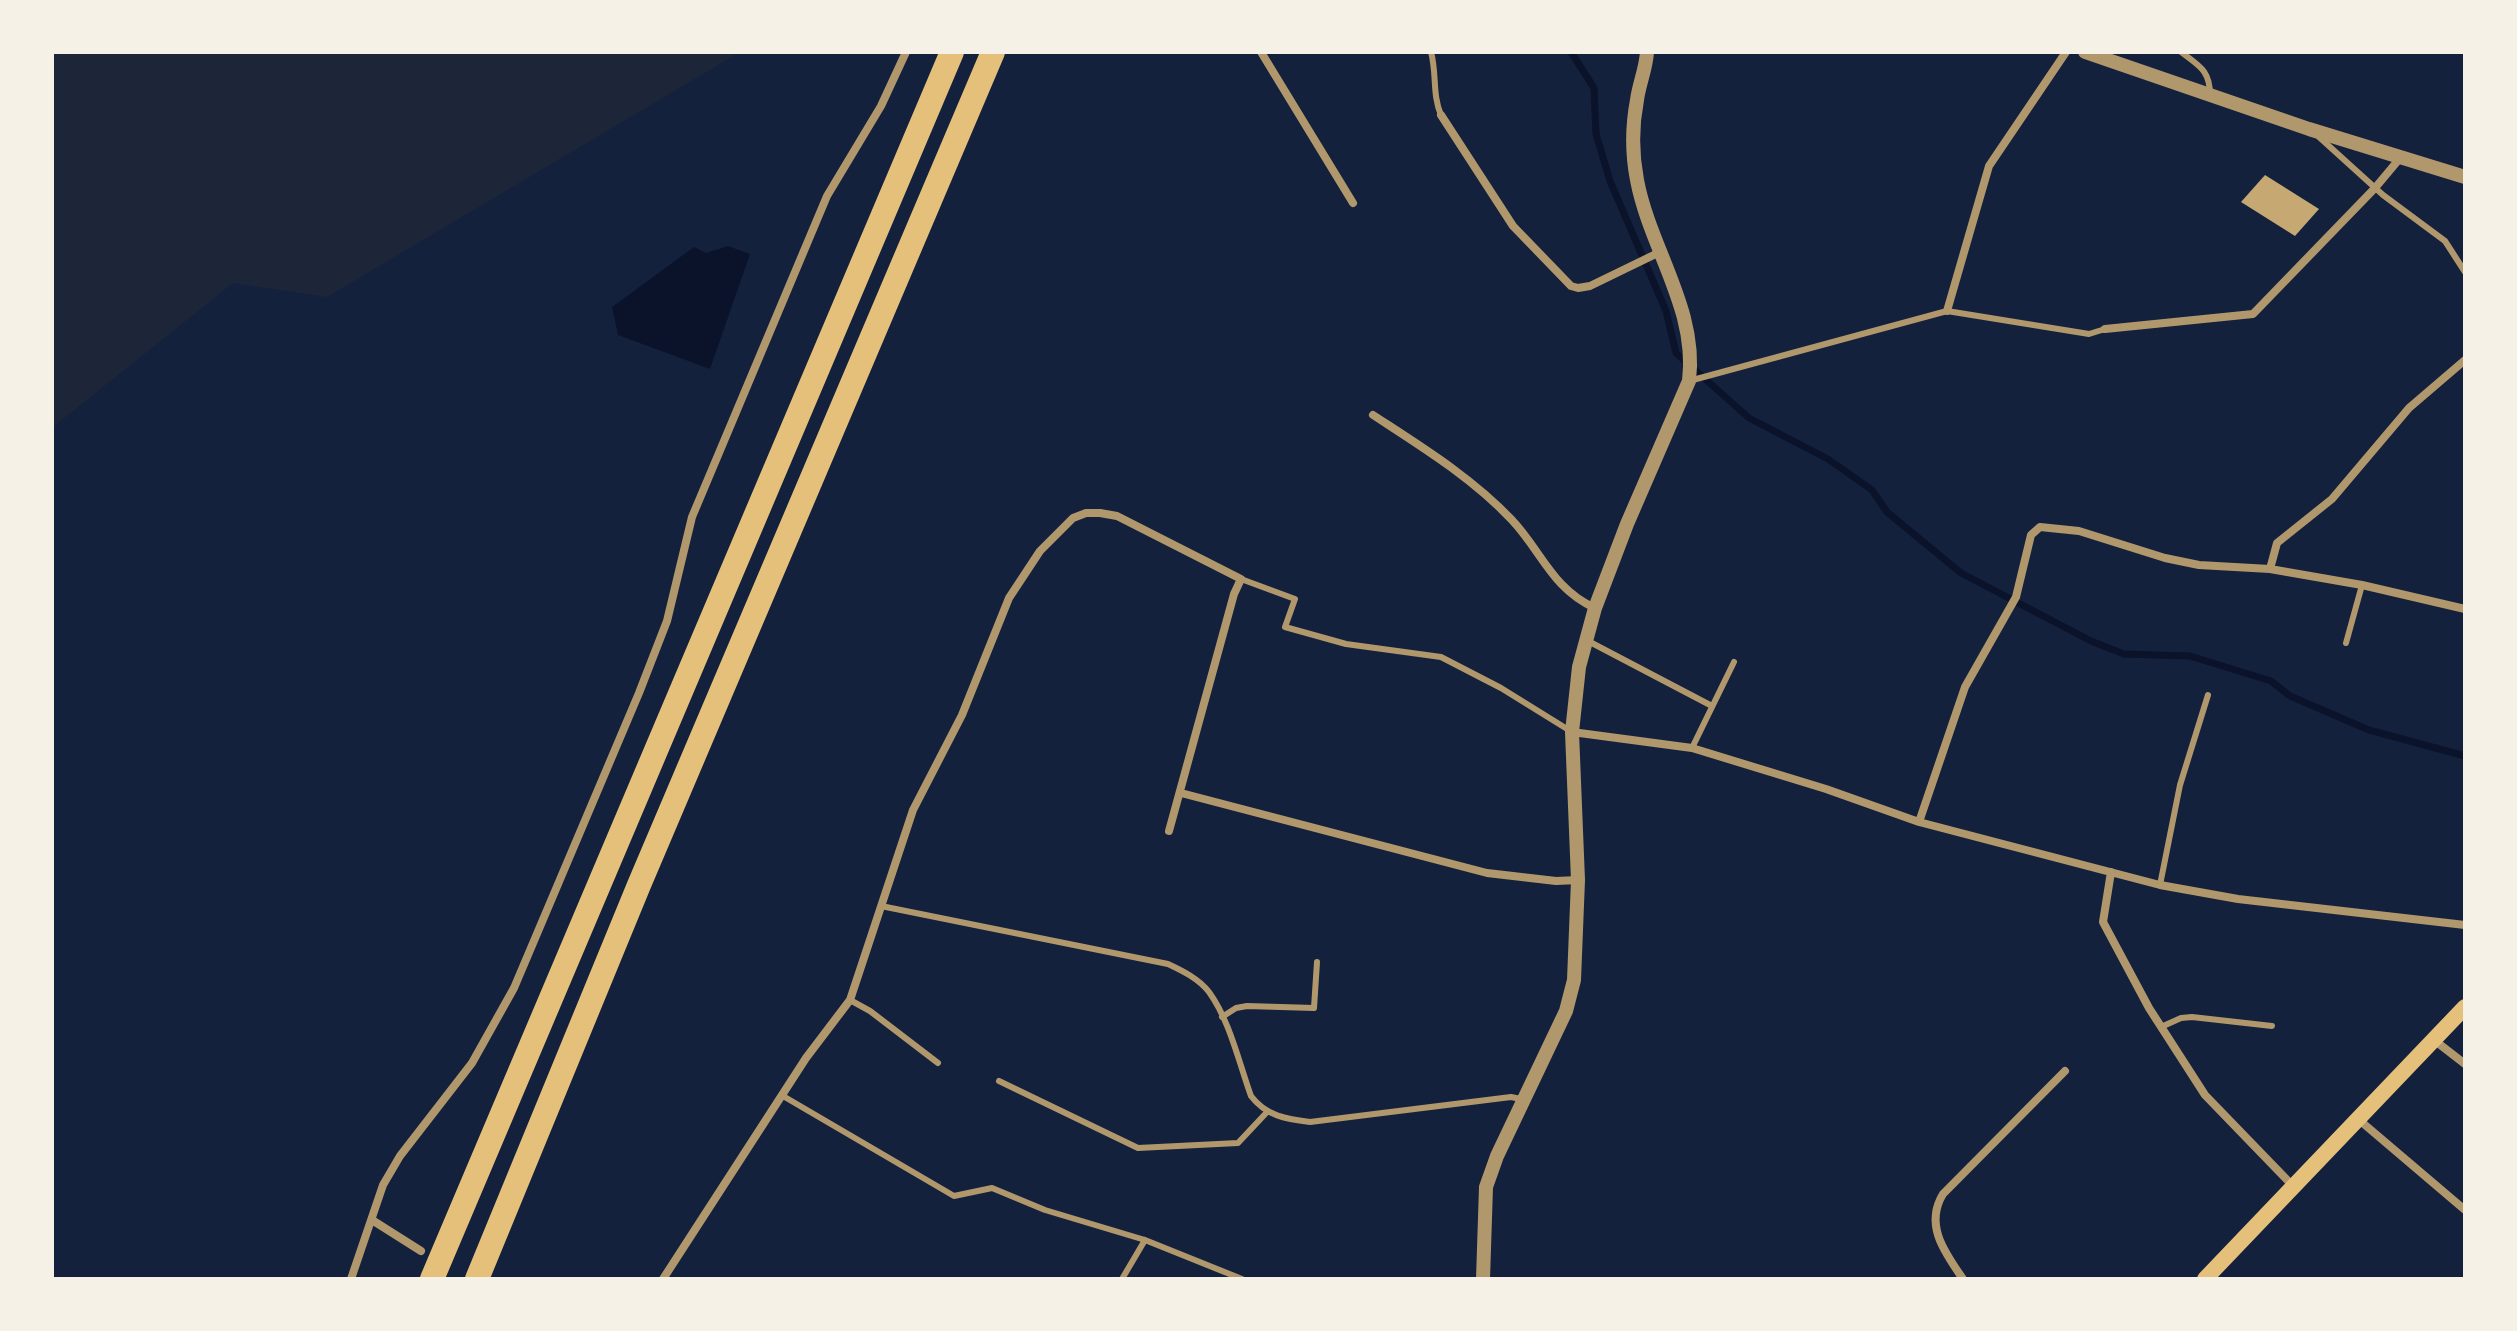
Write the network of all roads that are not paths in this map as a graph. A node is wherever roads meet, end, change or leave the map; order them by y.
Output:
1 (906, 52) edge
2 (952, 52) edge
3 (993, 52) edge
4 (1261, 52) edge
5 (1431, 52) edge
6 (1647, 52) edge
7 (2066, 52) edge
8 (2085, 52) edge
9 (2181, 52) edge
10 (2210, 95) junction
11 (1441, 115) joint
12 (2309, 129) junction
13 (2401, 157) junction
14 (2465, 177) edge
15 (2375, 188) junction
16 (1353, 203) dead end
17 (1660, 252) junction
18 (2465, 272) edge
19 (1947, 311) junction
20 (2105, 329) joint
21 (2465, 360) edge
22 (1689, 381) junction
23 (1373, 415) dead end
24 (2270, 569) junction
25 (1241, 579) junction
26 (2362, 585) junction
27 (1595, 608) junction
28 (2465, 609) edge
29 (1585, 640) junction
30 (2346, 643) dead end
31 (1734, 662) dead end
32 (2208, 695) dead end
33 (1712, 706) junction
34 (1572, 732) junction
35 (1692, 748) junction
36 (1181, 793) junction
37 (1919, 822) junction
38 (1169, 831) dead end
39 (2111, 872) junction
40 (1578, 880) junction
41 (2160, 885) junction
42 (881, 906) junction
43 (2465, 925) edge
44 (1317, 962) dead end
45 (850, 1000) junction
46 (2465, 1007) edge
47 (1222, 1017) junction
48 (2272, 1026) dead end
49 (2161, 1027) junction
50 (2433, 1040) junction
51 (938, 1063) dead end
52 (2465, 1064) edge
53 (2065, 1071) dead end
54 (999, 1081) dead end
55 (783, 1096) junction
56 (1523, 1100) junction
57 (1268, 1111) junction
58 (2358, 1119) junction
59 (2293, 1186) junction
60 (2465, 1210) edge
61 (372, 1220) junction
62 (1145, 1240) junction
63 (421, 1251) dead end
64 (351, 1279) edge
65 (432, 1279) edge
66 (477, 1279) edge
67 (663, 1279) edge
68 (1122, 1279) edge
69 (1242, 1279) edge
70 (1483, 1279) edge
71 (1963, 1279) edge
72 (2205, 1279) edge

1 - 61 street
2 - 65 highway
3 - 66 highway
4 - 16 street
5 - 11 lane
6 - 17 street
7 - 19 street
8 - 10 street
9 - 10 lane
10 - 12 street
11 - 17 street
12 - 13 street
12 - 15 lane
13 - 14 street
13 - 15 street
15 - 18 lane
15 - 20 street
17 - 22 street
19 - 20 lane
19 - 22 lane
21 - 24 street
22 - 27 street
23 - 27 street
24 - 26 street
24 - 37 street
25 - 34 lane
25 - 36 street
25 - 42 street
26 - 28 street
26 - 30 lane
27 - 29 street
29 - 33 lane
29 - 34 street
31 - 33 lane
32 - 41 lane
33 - 35 lane
34 - 35 street
34 - 40 street
35 - 37 street
36 - 38 street
36 - 40 street
37 - 39 street
39 - 41 street
39 - 49 street
40 - 56 street
41 - 43 street
42 - 45 street
42 - 47 lane
44 - 47 lane
45 - 51 lane
45 - 55 street
46 - 50 main road
47 - 57 lane
48 - 49 lane
49 - 59 street
50 - 52 street
50 - 58 main road
53 - 71 street
54 - 57 lane
55 - 62 lane
55 - 67 street
56 - 57 lane
56 - 70 street
58 - 59 main road
58 - 60 street
59 - 72 main road
61 - 63 street
61 - 64 street
62 - 68 lane
62 - 69 lane

